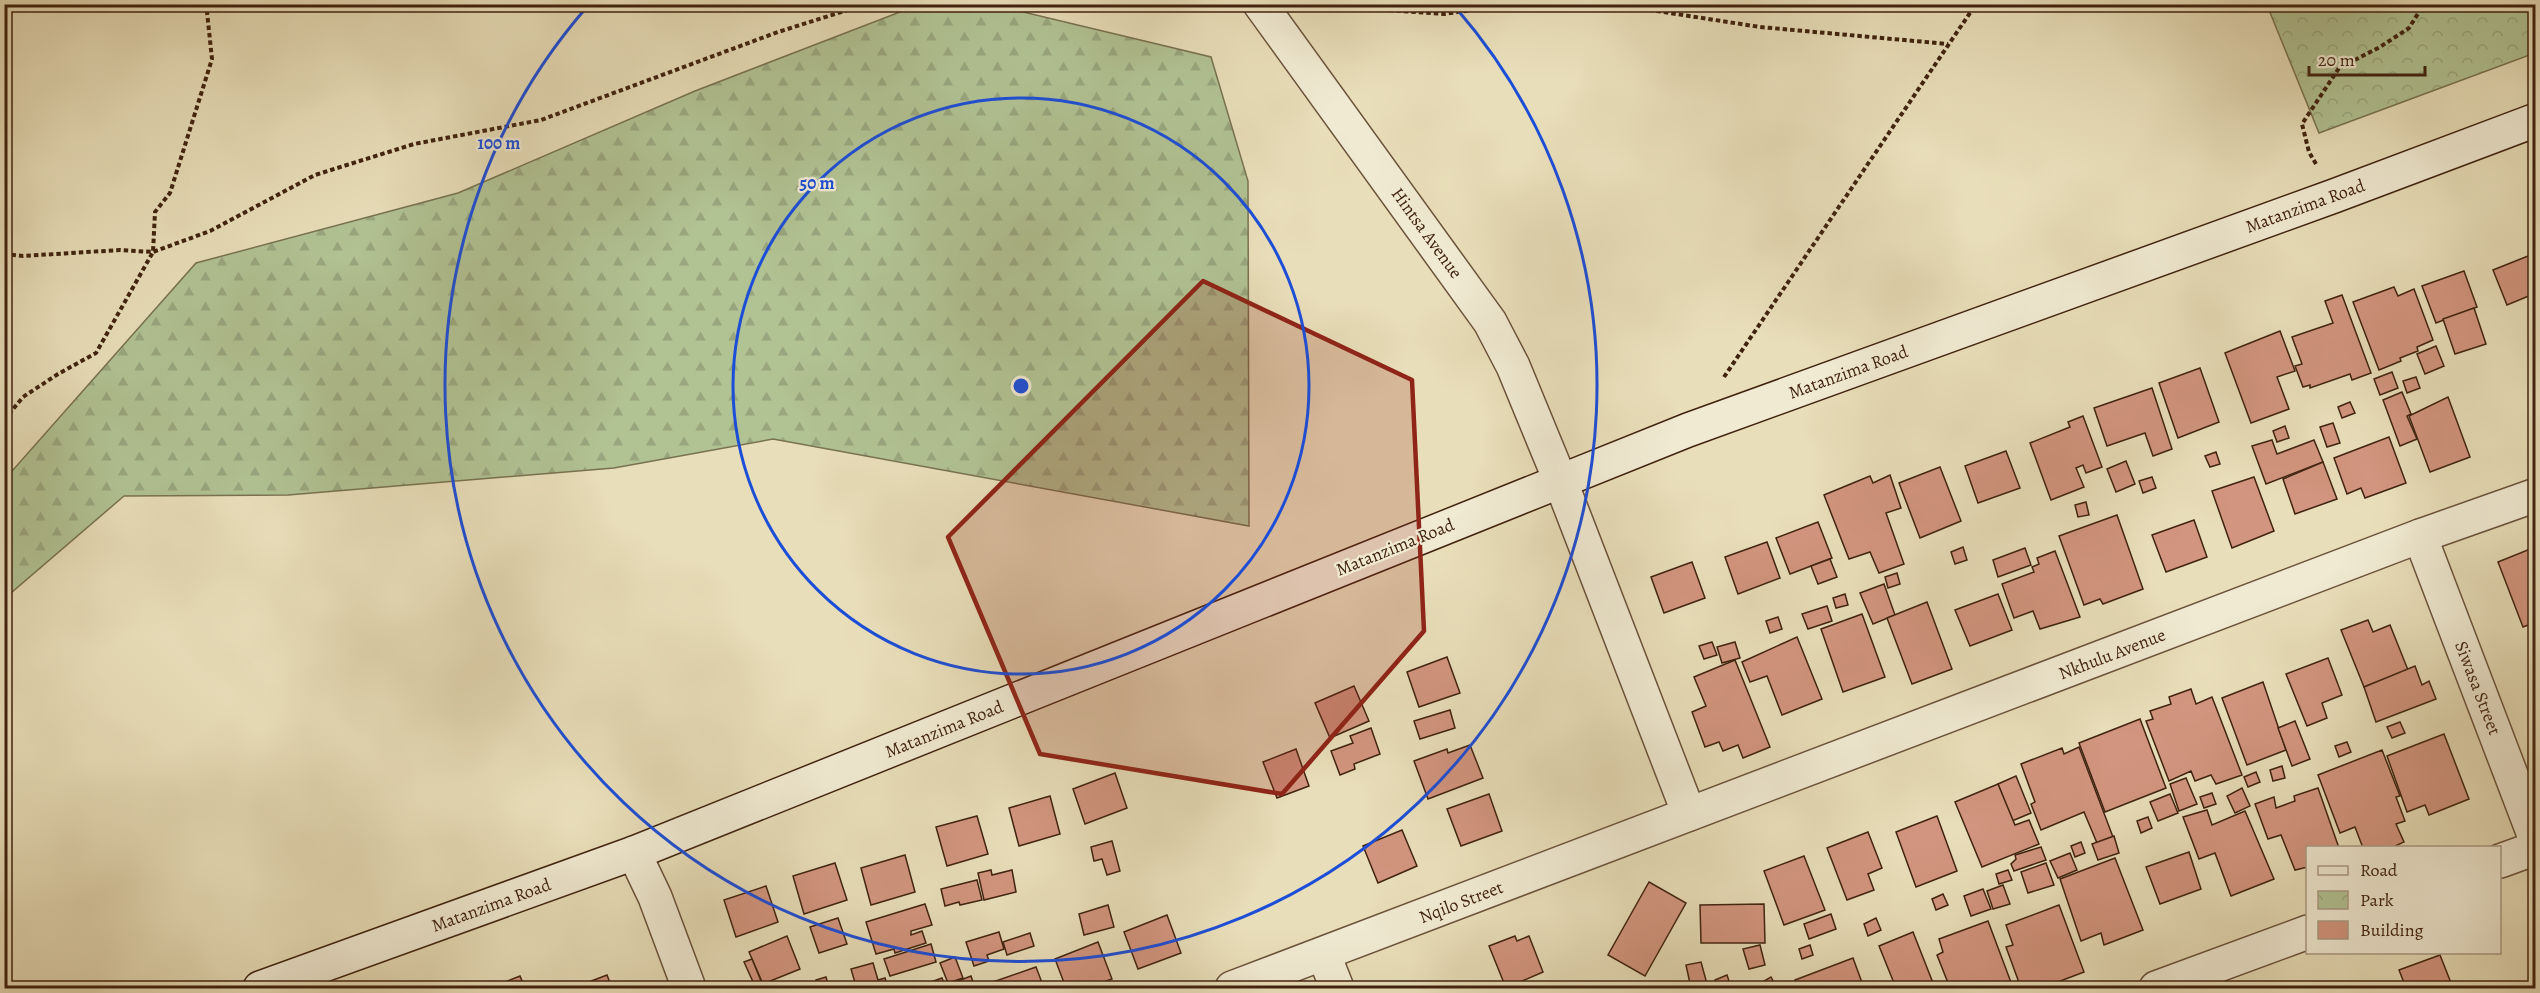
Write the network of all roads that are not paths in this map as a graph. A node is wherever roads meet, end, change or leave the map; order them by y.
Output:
1 (1260, 4) edge
2 (2535, 120) edge
3 (1560, 480) junction
4 (2535, 495) edge
5 (2420, 536) junction
6 (1689, 814) junction
7 (2535, 840) edge
8 (2535, 848) edge
9 (634, 853) junction
10 (2501, 860) edge
11 (2306, 932) edge
12 (1324, 955) junction
13 (260, 988) edge
14 (689, 988) edge
15 (1232, 988) edge
16 (1338, 988) edge
17 (2156, 988) edge

1 - 3 street, Hintsa Avenue
2 - 3 street, Matanzima Road
3 - 6 street, Hintsa Avenue
3 - 9 street, Matanzima Road
4 - 5 street, Nkhulu Avenue
5 - 6 street, Nkhulu Avenue
5 - 7 street, Siwasa Street
6 - 12 street, Nqilo Street
8 - 10 street
9 - 13 street, Matanzima Road
9 - 14 street
11 - 17 street
12 - 15 street, Nqilo Street
12 - 16 street

